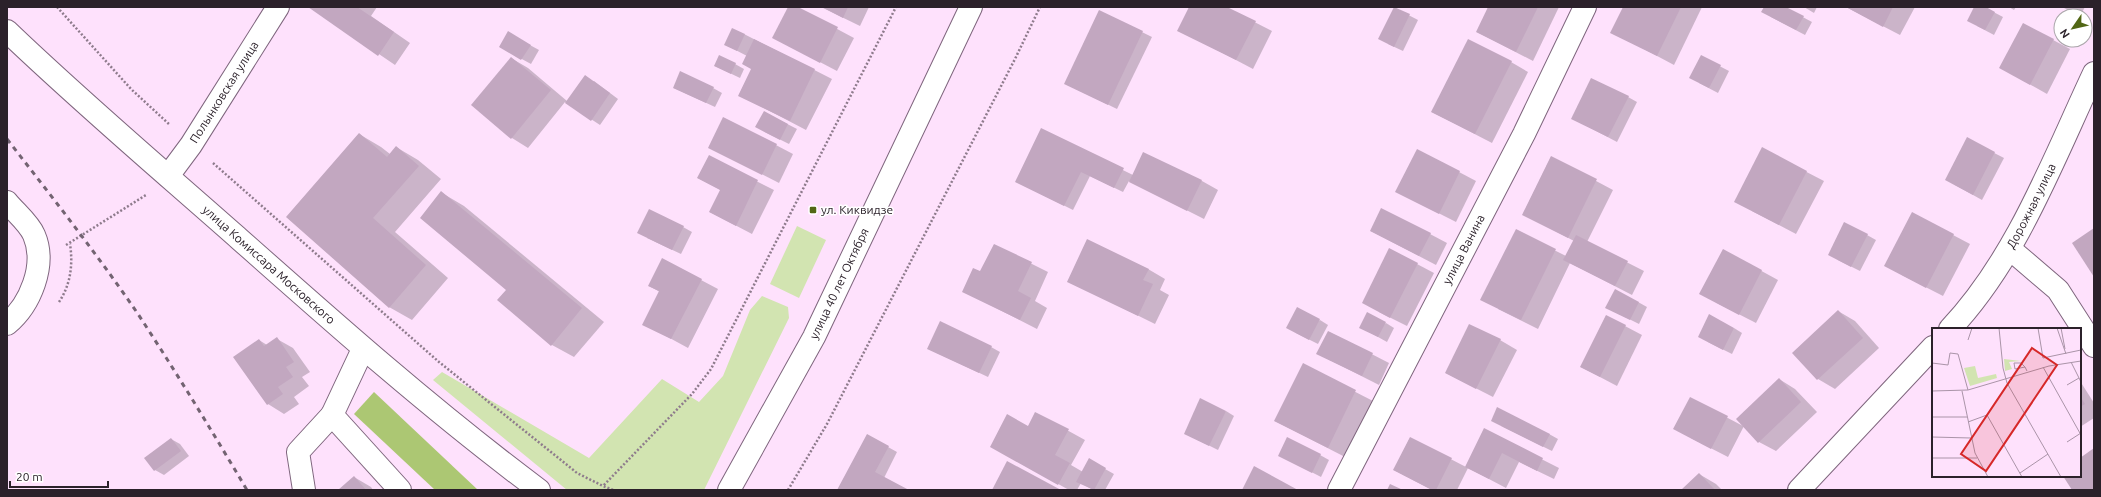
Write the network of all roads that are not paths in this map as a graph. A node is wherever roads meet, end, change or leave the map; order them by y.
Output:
1 (278, 7) edge
2 (972, 7) edge
3 (1585, 7) edge
4 (7, 31) edge
5 (2094, 73) edge
6 (168, 176) junction
7 (7, 202) edge
8 (2010, 249) junction
9 (7, 324) edge
10 (1951, 328) edge
11 (2094, 346) edge
12 (1932, 348) edge
13 (364, 349) junction
14 (332, 415) junction
15 (304, 490) edge
16 (400, 490) edge
17 (539, 490) edge
18 (729, 490) edge
19 (1339, 490) edge
20 (1799, 490) edge

1 - 6 street, Полынковская улица
2 - 18 street, улица 40 лет Октября
3 - 19 street, улица Ванина
4 - 6 street, улица Комиссара Московского
5 - 8 street, Дорожная улица
6 - 13 street, улица Комиссара Московского
7 - 9 street
8 - 10 street, Дорожная улица
8 - 11 street
12 - 20 street
13 - 14 street
13 - 17 street, улица Комиссара Московского
14 - 15 street
14 - 16 street

